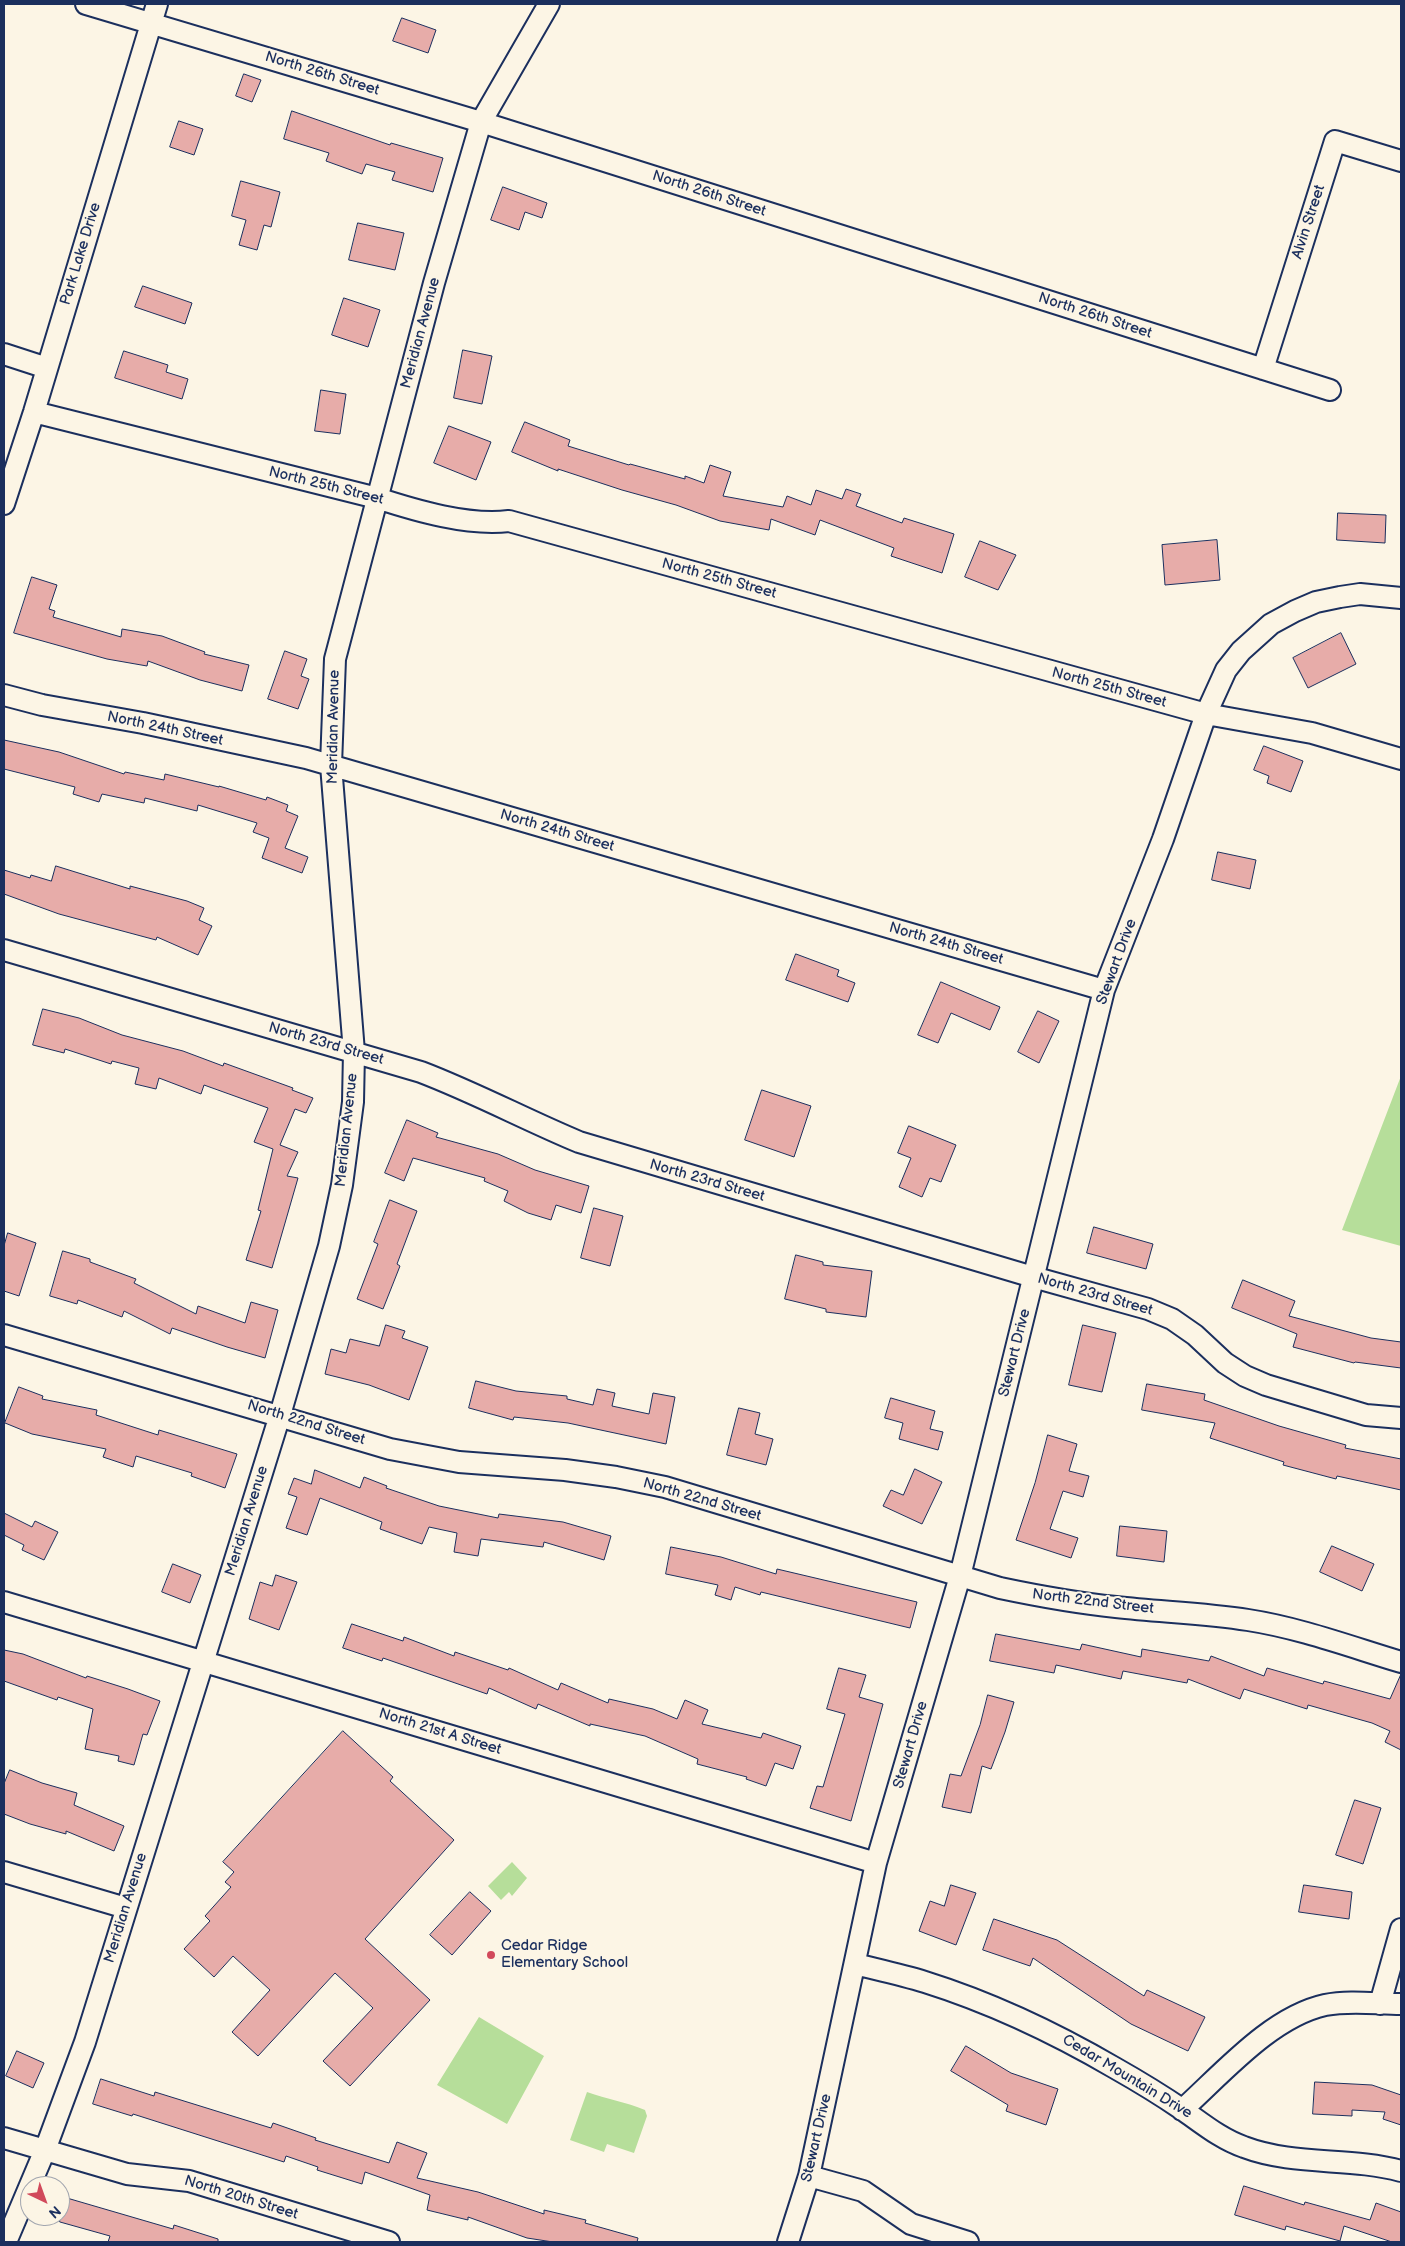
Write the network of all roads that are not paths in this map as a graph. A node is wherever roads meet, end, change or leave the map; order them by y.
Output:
1 (86, 4) edge
2 (157, 4) edge
3 (549, 4) edge
4 (151, 24) junction
5 (482, 122) junction
6 (1401, 161) edge
7 (4, 354) edge
8 (47, 368) junction
9 (1263, 369) junction
10 (1330, 390) dead end
11 (34, 412) junction
12 (378, 498) junction
13 (4, 504) edge
14 (1401, 598) edge
15 (4, 695) edge
16 (1206, 714) junction
17 (1401, 759) edge
18 (330, 765) junction
19 (4, 950) edge
20 (1104, 990) junction
21 (354, 1052) junction
22 (1033, 1277) junction
23 (4, 1335) edge
24 (280, 1415) junction
25 (1401, 1418) edge
26 (960, 1576) junction
27 (4, 1602) edge
28 (204, 1660) junction
29 (1401, 1662) edge
30 (876, 1863) junction
31 (4, 1872) edge
32 (126, 1908) junction
33 (1401, 1929) edge
34 (855, 1964) junction
35 (1380, 2004) junction
36 (1401, 2004) edge
37 (1182, 2110) junction
38 (4, 2138) edge
39 (46, 2150) junction
40 (1401, 2171) edge
41 (809, 2176) junction
42 (6, 2242) edge
43 (389, 2242) edge
44 (788, 2242) edge
45 (968, 2242) edge

1 - 4 street, North 26th Street
2 - 4 street, Park Lake Drive
3 - 5 street, Meridian Avenue
4 - 5 street, North 26th Street
4 - 8 street, Park Lake Drive
5 - 9 street, North 26th Street
5 - 12 street, Meridian Avenue
6 - 9 street, Alvin Street
7 - 8 street
8 - 11 street, Park Lake Drive
9 - 10 street, North 26th Street
11 - 12 street, North 25th Street
11 - 13 street, Park Lake Drive
12 - 16 street, North 25th Street
12 - 18 street, Meridian Avenue
14 - 16 street, Stewart Drive
15 - 18 street, North 24th Street
16 - 17 street, North 25th Street
16 - 20 street, Stewart Drive
18 - 20 street, North 24th Street
18 - 21 street, Meridian Avenue
19 - 21 street, North 23rd Street
20 - 22 street, Stewart Drive
21 - 22 street, North 23rd Street
21 - 24 street, Meridian Avenue
22 - 25 street, North 23rd Street
22 - 26 street, Stewart Drive
23 - 24 street, North 22nd Street
24 - 26 street, North 22nd Street
24 - 28 street, Meridian Avenue
26 - 29 street, North 22nd Street
26 - 30 street, Stewart Drive
27 - 28 street, North 21st A Street
28 - 30 street, North 21st A Street
28 - 32 street, Meridian Avenue
30 - 34 street, Stewart Drive
31 - 32 street
32 - 39 street, Meridian Avenue
33 - 35 street
34 - 37 street, Cedar Mountain Drive
34 - 41 street, Stewart Drive
35 - 36 street
35 - 37 street
37 - 40 street, Cedar Mountain Drive
38 - 39 street, North 20th Street
39 - 42 street, Meridian Avenue
39 - 43 street, North 20th Street
41 - 44 street, Stewart Drive
41 - 45 street

